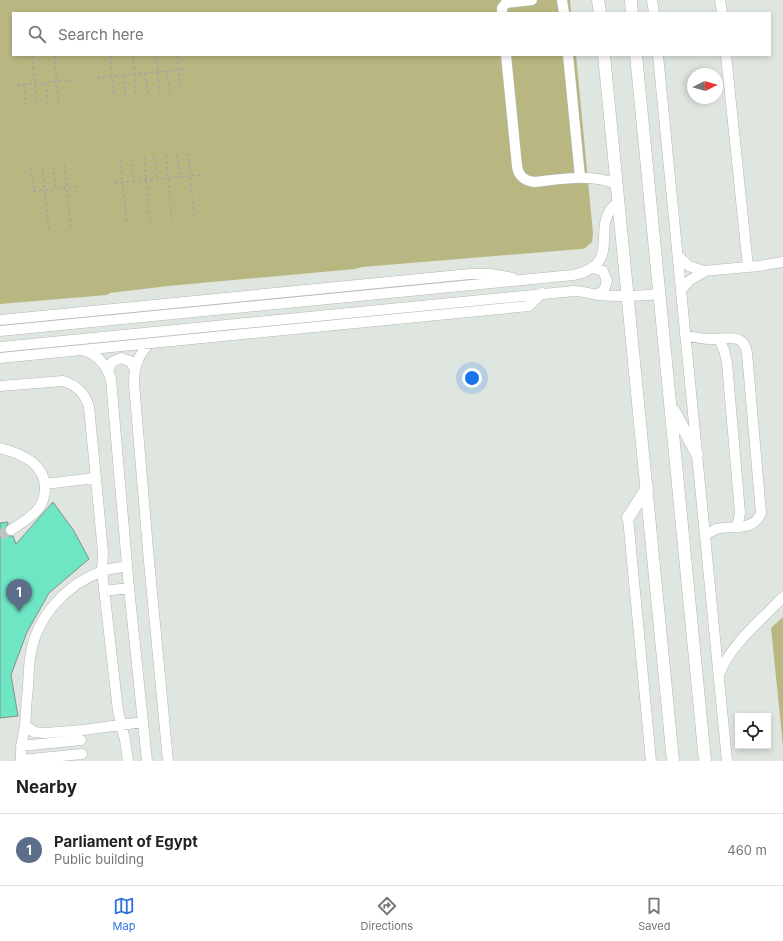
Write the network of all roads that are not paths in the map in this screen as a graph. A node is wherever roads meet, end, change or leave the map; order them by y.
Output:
1 (532, 0) edge
2 (562, 0) edge
3 (598, 0) edge
4 (631, 0) edge
5 (652, 0) edge
6 (720, 0) edge
7 (502, 12) edge
8 (564, 12) edge
9 (600, 12) edge
10 (632, 12) edge
11 (654, 12) edge
12 (722, 12) edge
13 (506, 56) edge
14 (568, 56) edge
15 (604, 56) edge
16 (636, 56) edge
17 (658, 56) edge
18 (726, 56) edge
19 (580, 177) junction
20 (617, 184) junction
21 (619, 202) junction
22 (678, 256) junction
23 (783, 262) edge
24 (748, 267) junction
25 (593, 268) junction
26 (708, 271) junction
27 (521, 280) junction
28 (681, 290) junction
29 (542, 293) junction
30 (659, 294) junction
31 (597, 295) junction
32 (628, 297) junction
33 (306, 316) junction
34 (0, 320) edge
35 (295, 328) junction
36 (0, 331) edge
37 (685, 335) junction
38 (719, 339) junction
39 (150, 343) junction
40 (0, 347) edge
41 (80, 350) junction
42 (0, 358) edge
43 (135, 369) junction
44 (108, 371) junction
45 (0, 386) edge
46 (671, 406) junction
47 (0, 448) edge
48 (697, 454) junction
49 (95, 478) junction
50 (45, 484) junction
51 (647, 488) junction
52 (628, 518) joint
53 (738, 527) junction
54 (11, 530) tunnel mouth
55 (705, 535) junction
56 (127, 566) junction
57 (102, 571) junction
58 (129, 588) junction
59 (104, 591) junction
60 (783, 597) edge
61 (718, 676) junction
62 (143, 722) junction
63 (25, 725) junction
64 (121, 725) junction
65 (82, 730) junction
66 (81, 740) junction
67 (21, 746) junction
68 (82, 757) edge
69 (21, 760) edge
70 (128, 761) edge
71 (147, 761) edge
72 (168, 761) edge
73 (651, 761) edge
74 (674, 761) edge
75 (705, 761) edge
76 (727, 761) edge

1 - 7 street
2 - 8 street
3 - 9 main road
4 - 10 main road
5 - 11 street
6 - 12 street
13 - 19 street
14 - 19 street
15 - 20 main road
16 - 30 main road
17 - 22 street
18 - 24 street
19 - 20 street
20 - 21 main road
21 - 25 street
21 - 32 main road
22 - 26 street
22 - 28 street
23 - 24 street
24 - 26 street
25 - 27 street
25 - 31 street
26 - 28 street
27 - 34 street
27 - 36 street
28 - 37 street
29 - 31 street
29 - 33 street
29 - 35 street
30 - 32 street
30 - 46 main road
31 - 32 street
32 - 51 main road
33 - 35 street
33 - 40 street
35 - 39 street
37 - 38 street
37 - 48 street
38 - 53 street
38 - 53 street
39 - 41 street
39 - 43 street
41 - 42 street
41 - 44 street
43 - 44 street
43 - 72 street
44 - 56 street
45 - 49 street
46 - 48 main road
46 - 75 main road
47 - 50 street
48 - 55 street
49 - 50 street
49 - 57 street
50 - 54 street
51 - 52 main road
51 - 74 main road
52 - 73 street
53 - 55 street
55 - 61 street
56 - 57 street
56 - 58 street
57 - 59 street
57 - 63 street
58 - 59 street
58 - 62 street
59 - 64 street
60 - 61 street
61 - 76 street
62 - 64 street
62 - 71 street
63 - 65 street
63 - 67 street
64 - 65 street
64 - 70 street
65 - 66 street
66 - 67 street
66 - 68 street
67 - 69 street
68 - 69 street

